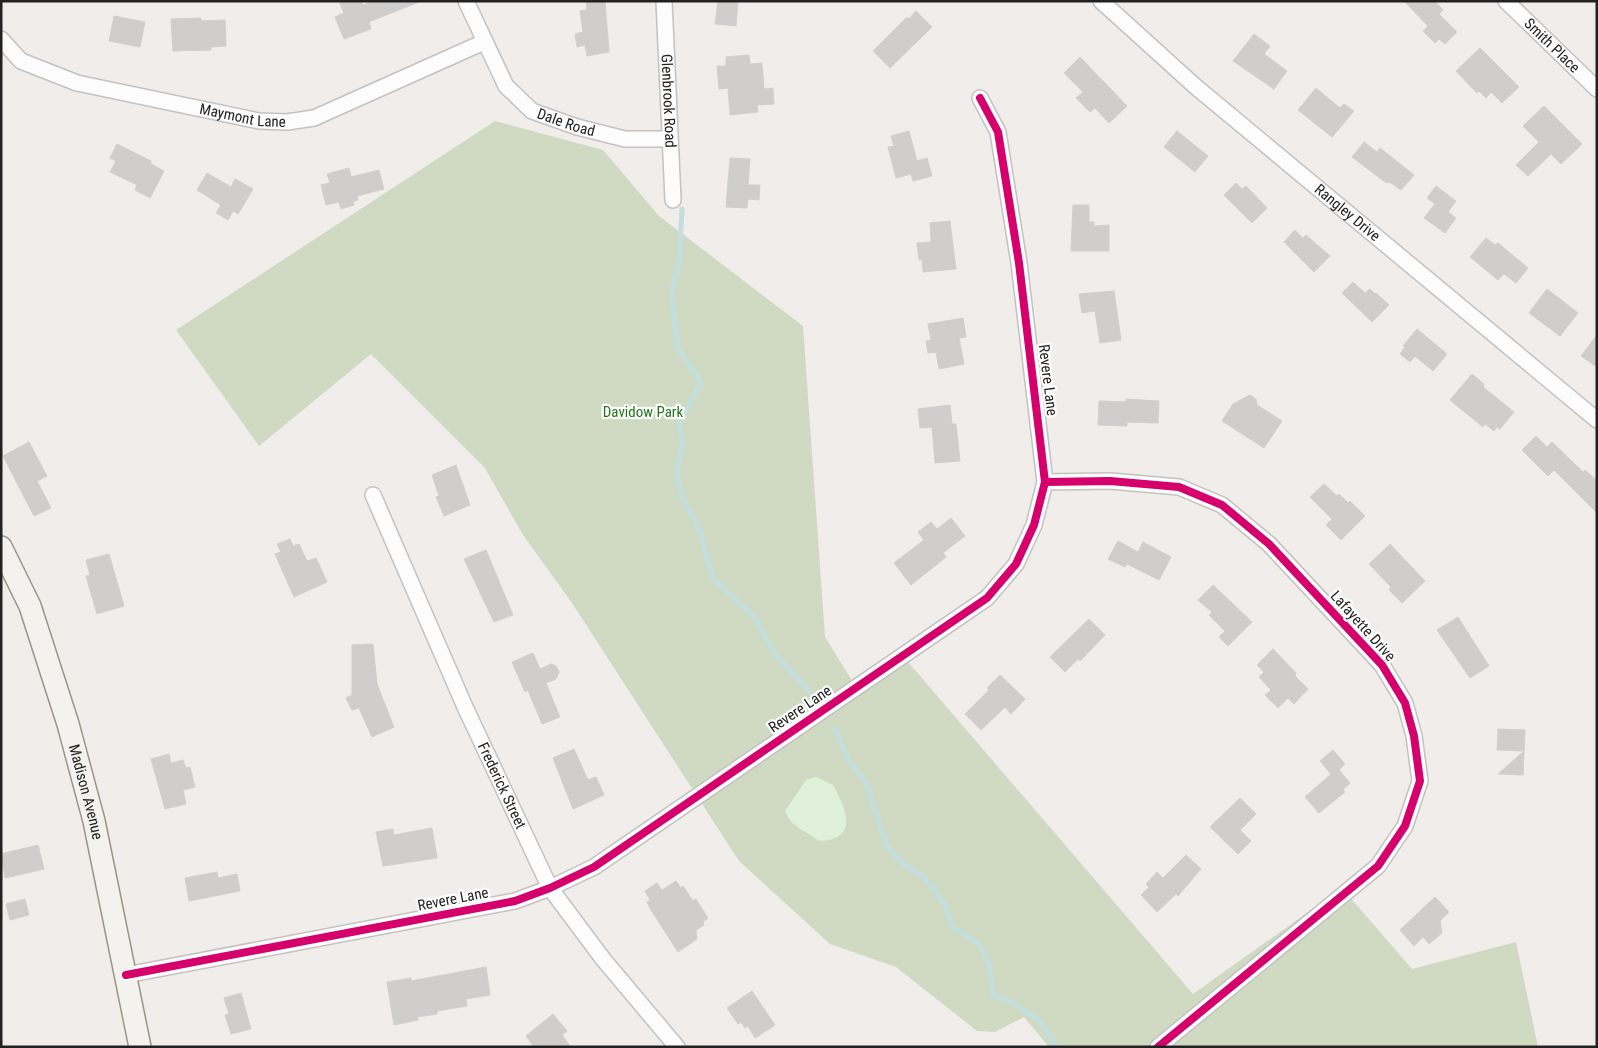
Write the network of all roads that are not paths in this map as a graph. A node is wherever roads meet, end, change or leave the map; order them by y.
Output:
1 (466, 1) edge
2 (664, 1) edge
3 (1101, 1) edge
4 (1506, 1) edge
5 (1, 39) edge
6 (484, 42) junction
7 (1597, 89) edge
8 (980, 98) dead end
9 (669, 139) junction
10 (673, 200) dead end
11 (1597, 420) edge
12 (1045, 482) junction
13 (373, 495) dead end
14 (1, 547) edge
15 (550, 888) junction
16 (126, 975) junction
17 (140, 1047) edge
18 (677, 1047) edge
19 (1158, 1047) edge

1 - 6 street, Dale Road
2 - 9 street, Glenbrook Road
3 - 11 street, Rangley Drive
4 - 7 street, Smith Place
5 - 6 street, Maymont Lane
6 - 9 street, Dale Road
8 - 12 street, Revere Lane
9 - 10 street, Glenbrook Road
12 - 15 street, Revere Lane
12 - 19 street, Lafayette Drive
13 - 15 street, Frederick Street
14 - 16 street, Madison Avenue
15 - 16 street, Revere Lane
15 - 18 street, Frederick Street
16 - 17 street, Madison Avenue

